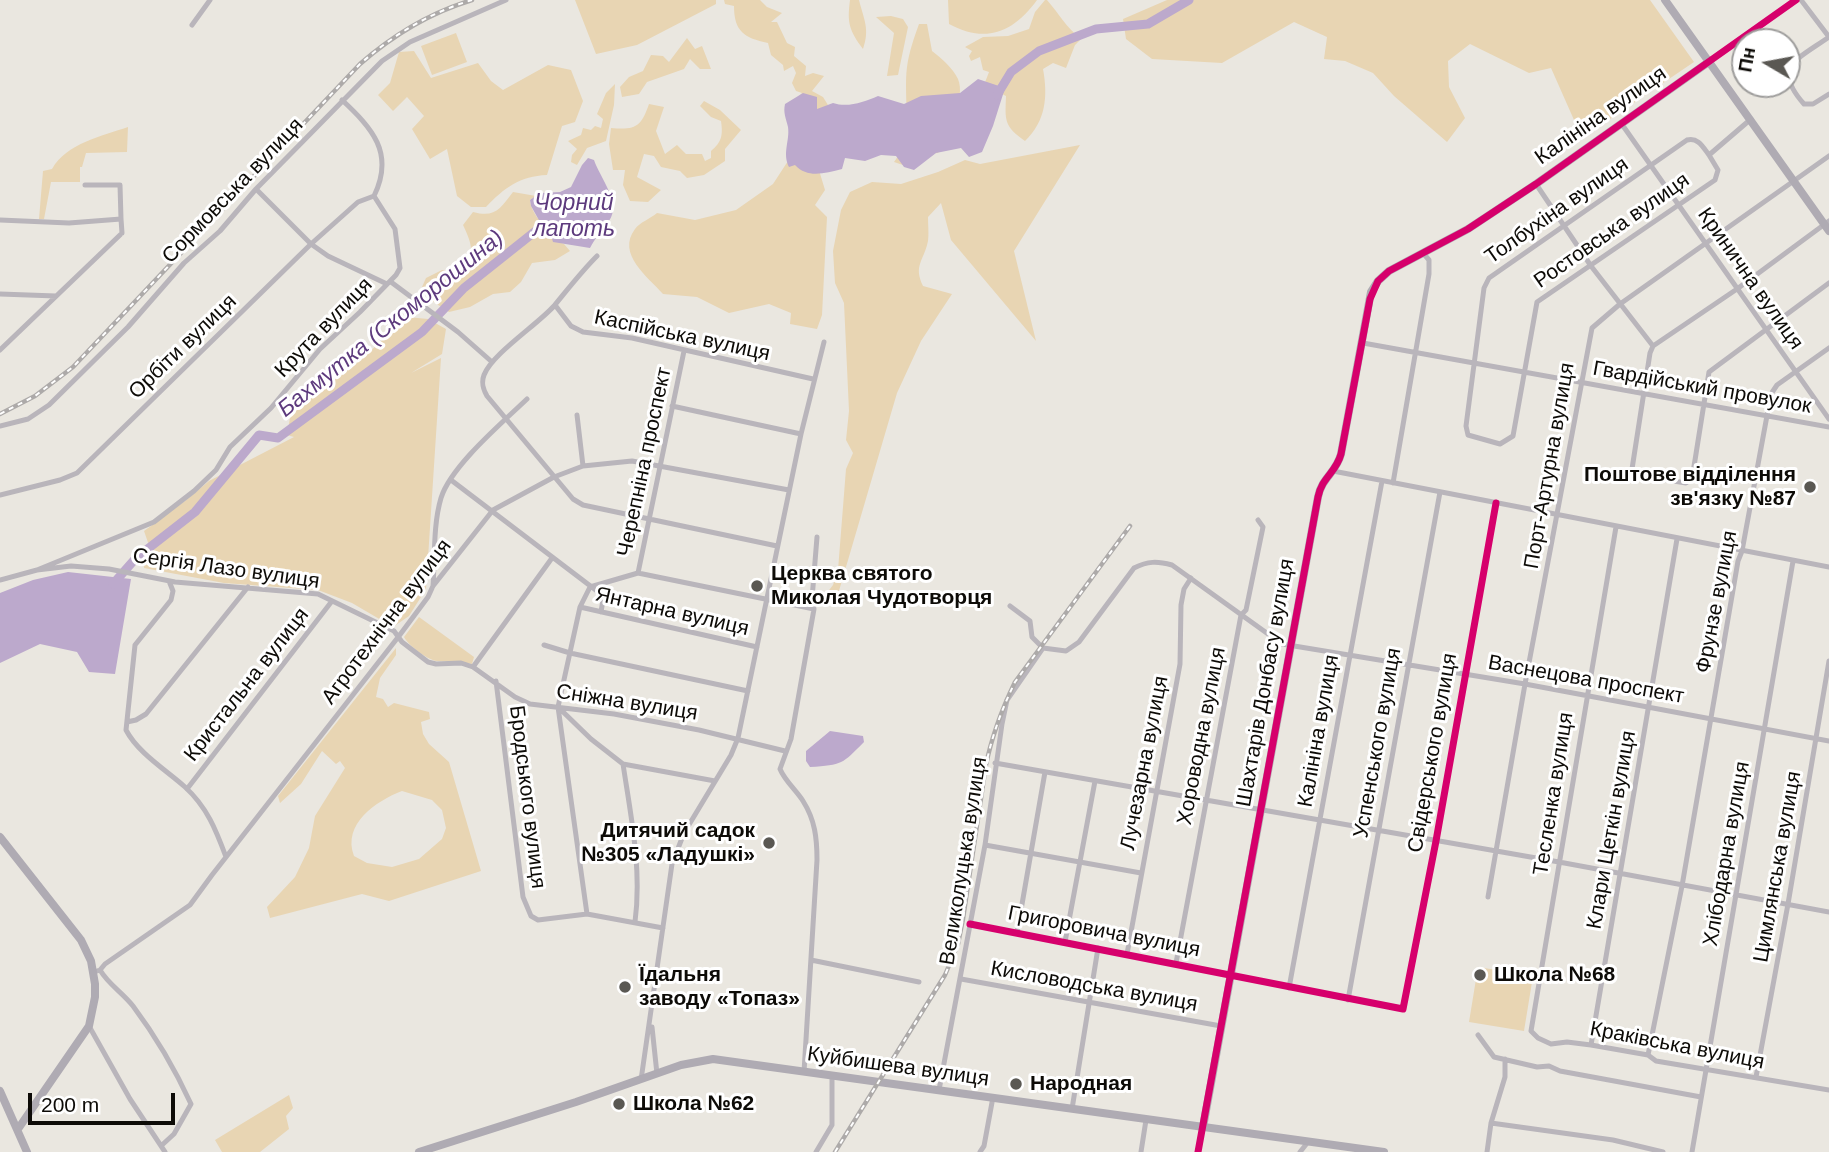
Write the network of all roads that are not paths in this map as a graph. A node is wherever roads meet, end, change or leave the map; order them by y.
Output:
1 (210, 0) edge
2 (506, 0) edge
3 (1665, 0) edge
4 (1798, 0) edge
5 (192, 25) dead end
6 (1829, 37) edge
7 (1710, 61) junction
8 (1829, 94) edge
9 (342, 100) junction
10 (1751, 119) junction
11 (1621, 123) junction
12 (1709, 155) junction
13 (1829, 156) edge
14 (1650, 164) junction
15 (1794, 181) junction
16 (1536, 184) junction
17 (85, 185) dead end
18 (256, 189) junction
19 (374, 196) junction
20 (1677, 204) junction
21 (0, 219) edge
22 (121, 219) junction
23 (1562, 225) junction
24 (1828, 225) edge
25 (311, 244) junction
26 (1706, 245) junction
27 (1423, 253) junction
28 (597, 256) dead end
29 (1591, 266) junction
30 (389, 283) junction
31 (1829, 283) edge
32 (1737, 289) junction
33 (0, 295) edge
34 (56, 296) junction
35 (1620, 304) junction
36 (555, 305) junction
37 (1764, 329) junction
38 (824, 342) dead end
39 (1363, 343) junction
40 (1653, 346) junction
41 (1829, 348) edge
42 (0, 350) edge
43 (684, 351) junction
44 (1416, 353) junction
45 (495, 360) junction
46 (1473, 363) junction
47 (1796, 371) junction
48 (1525, 372) junction
49 (813, 379) junction
50 (1581, 382) junction
51 (1644, 393) junction
52 (527, 399) dead end
53 (1704, 403) junction
54 (672, 406) junction
55 (577, 415) dead end
56 (1767, 415) junction
57 (506, 419) junction
58 (1829, 419) edge
59 (0, 426) edge
60 (1829, 427) edge
61 (801, 434) junction
62 (1486, 441) joint
63 (659, 465) junction
64 (583, 466) junction
65 (1333, 471) junction
66 (554, 477) junction
67 (451, 480) junction
68 (1382, 481) junction
69 (1393, 483) junction
70 (789, 490) junction
71 (1440, 492) junction
72 (0, 495) edge
73 (1496, 503) junction
74 (493, 510) junction
75 (1558, 515) junction
76 (649, 518) junction
77 (1258, 520) dead end
78 (1616, 527) junction
79 (817, 537) dead end
80 (1677, 538) junction
81 (778, 546) junction
82 (1742, 551) junction
83 (552, 558) junction
84 (1793, 561) junction
85 (1829, 567) edge
86 (37, 569) junction
87 (638, 573) junction
88 (1191, 579) junction
89 (0, 580) edge
90 (169, 581) junction
91 (433, 586) junction
92 (248, 587) junction
93 (590, 587) junction
94 (766, 600) junction
95 (332, 601) junction
96 (1010, 606) dead end
97 (580, 607) junction
98 (814, 608) junction
99 (601, 612) junction
100 (1241, 615) junction
101 (399, 636) junction
102 (544, 645) dead end
103 (1291, 645) junction
104 (757, 647) junction
105 (1043, 648) junction
106 (570, 653) junction
107 (1350, 655) junction
108 (1829, 661) edge
109 (1408, 665) junction
110 (473, 667) junction
111 (1465, 674) junction
112 (496, 681) junction
113 (1525, 684) junction
114 (748, 691) junction
115 (1586, 696) junction
116 (558, 707) junction
117 (1650, 707) junction
118 (1712, 718) junction
119 (127, 722) junction
120 (1765, 728) junction
121 (738, 738) junction
122 (1817, 738) junction
123 (1829, 741) edge
124 (785, 751) junction
125 (995, 763) junction
126 (623, 764) junction
127 (1045, 772) junction
128 (715, 781) junction
129 (1095, 781) junction
130 (187, 789) junction
131 (1155, 792) junction
132 (1206, 801) junction
133 (1261, 811) junction
134 (1320, 821) junction
135 (1378, 831) junction
136 (0, 837) edge
137 (1436, 841) junction
138 (985, 845) junction
139 (1496, 852) junction
140 (1032, 853) junction
141 (226, 857) junction
142 (1080, 862) junction
143 (1559, 862) junction
144 (1141, 873) junction
145 (1619, 875) junction
146 (1682, 886) junction
147 (1735, 895) junction
148 (1488, 897) dead end
149 (1788, 905) junction
150 (1829, 912) edge
151 (587, 914) junction
152 (635, 922) junction
153 (970, 924) junction
154 (663, 928) junction
155 (1017, 933) junction
156 (1065, 942) junction
157 (1098, 948) junction
158 (1127, 954) junction
159 (811, 960) junction
160 (1176, 963) junction
161 (97, 971) junction
162 (1231, 974) junction
163 (961, 979) junction
164 (919, 982) dead end
165 (1289, 988) junction
166 (1348, 1000) junction
167 (1088, 1003) junction
168 (651, 1017) junction
169 (1530, 1025) joint
170 (89, 1026) junction
171 (1221, 1026) junction
172 (1478, 1035) dead end
173 (1591, 1045) junction
174 (1648, 1055) junction
175 (1505, 1059) junction
176 (1705, 1070) junction
177 (803, 1072) junction
178 (657, 1074) junction
179 (832, 1077) junction
180 (1756, 1077) junction
181 (641, 1080) junction
182 (939, 1090) junction
183 (1829, 1090) edge
184 (0, 1091) edge
185 (993, 1097) junction
186 (1701, 1097) junction
187 (1072, 1109) junction
188 (1146, 1119) junction
189 (1491, 1123) junction
190 (1203, 1128) junction
191 (18, 1129) junction
192 (1308, 1142) junction
193 (162, 1145) junction
194 (27, 1152) edge
195 (165, 1152) edge
196 (419, 1152) edge
197 (816, 1152) edge
198 (980, 1152) edge
199 (1140, 1152) edge
200 (1198, 1152) edge
201 (1300, 1152) edge
202 (1384, 1152) edge
203 (1487, 1152) edge
204 (1663, 1152) edge
205 (1692, 1152) edge

1 - 5 street
2 - 9 street, Сормовська вулиця
3 - 7 street
4 - 6 street
4 - 7 street, Калініна вулиця
6 - 8 street
7 - 10 street
7 - 11 street, Калініна вулиця
9 - 18 street, Сормовська вулиця
9 - 19 street
10 - 12 street
10 - 15 street
11 - 14 street, Кринична вулиця
11 - 16 street, Калініна вулиця
12 - 14 street, Толбухіна вулиця
12 - 20 street, Ростовська вулиця
13 - 15 street, Порт-Артурна вулиця
14 - 20 street, Кринична вулиця
14 - 23 street, Толбухіна вулиця
15 - 24 street
15 - 26 street, Порт-Артурна вулиця
16 - 23 street
16 - 27 street, Калініна вулиця
17 - 22 street
18 - 25 street
18 - 59 street, Сормовська вулиця
19 - 25 street, Орбіти вулиця
19 - 30 street, Крута вулиця
20 - 26 street, Кринична вулиця
20 - 29 street, Ростовська вулиця
21 - 22 street
22 - 34 street
23 - 29 street
23 - 46 street, Толбухіна вулиця
24 - 32 street
25 - 30 street
25 - 72 street, Орбіти вулиця
26 - 32 street, Кринична вулиця
26 - 35 street, Порт-Артурна вулиця
27 - 39 street, Шахтарів Донбасу вулиця
27 - 44 street
28 - 36 street
29 - 35 street
29 - 48 street, Ростовська вулиця
30 - 45 street
30 - 86 street, Крута вулиця
31 - 37 street
32 - 37 street, Кринична вулиця
32 - 40 street
33 - 34 street
34 - 42 street
35 - 40 street
35 - 50 street, Порт-Артурна вулиця
36 - 43 street, Каспійська вулиця
36 - 45 street
37 - 47 street, Кринична вулиця
37 - 53 street
38 - 49 street
39 - 44 street, Гвардійський провулок
39 - 65 street, Шахтарів Донбасу вулиця
40 - 51 street
41 - 47 street, Фрунзе вулиця
43 - 49 street, Каспійська вулиця
43 - 54 street, Черепніна проспект
44 - 46 street, Гвардійський провулок
44 - 69 street
45 - 57 street
46 - 48 street, Гвардійський провулок
46 - 62 street, Толбухіна вулиця
47 - 56 street, Фрунзе вулиця
47 - 58 street, Кринична вулиця
48 - 50 street, Гвардійський провулок
48 - 62 street, Ростовська вулиця
49 - 61 street
50 - 51 street, Гвардійський провулок
50 - 75 street, Порт-Артурна вулиця
51 - 53 street, Гвардійський провулок
51 - 53 street
52 - 57 street
53 - 56 street, Гвардійський провулок
54 - 61 street
54 - 63 street, Черепніна проспект
55 - 64 street
56 - 60 street, Гвардійський провулок
56 - 82 street, Фрунзе вулиця
57 - 66 street
57 - 67 street
61 - 70 street
63 - 64 street, Агротехнічна вулиця
63 - 70 street, Агротехнічна вулиця
63 - 76 street, Черепніна проспект
64 - 66 street, Агротехнічна вулиця
65 - 68 street
65 - 103 street, Шахтарів Донбасу вулиця
66 - 74 street, Агротехнічна вулиця
66 - 76 street
67 - 74 street
67 - 91 street
68 - 69 street
68 - 107 street, Калініна вулиця
69 - 71 street
70 - 81 street
71 - 73 street
71 - 109 street, Успенського вулиця
73 - 75 street
73 - 111 street, Свідерського вулиця
74 - 83 street
74 - 91 street, Агротехнічна вулиця
75 - 78 street
75 - 113 street, Порт-Артурна вулиця
76 - 81 street
76 - 87 street, Черепніна проспект
77 - 100 street, Хороводна вулиця
78 - 80 street
78 - 115 street, Тесленка вулиця
79 - 98 street
80 - 82 street
80 - 117 street, Клари Цеткін вулиця
81 - 94 street
82 - 84 street
82 - 118 street, Фрунзе вулиця
83 - 93 street
83 - 110 street
84 - 85 street
84 - 120 street, Хлібодарна вулиця
86 - 89 street, Крута вулиця
86 - 90 street, Сергія Лазо вулиця
87 - 93 street, Черепніна проспект
87 - 94 street
88 - 100 street, Васнецова проспект
88 - 105 street, Васнецова проспект
88 - 131 street, Лучезарна вулиця
90 - 92 street, Сергія Лазо вулиця
90 - 119 street
91 - 101 street, Агротехнічна вулиця
92 - 95 street, Сергія Лазо вулиця
92 - 119 street
93 - 97 street
93 - 99 street
94 - 98 street
94 - 104 street
95 - 101 street, Сергія Лазо вулиця
95 - 130 street, Кристальна вулиця
96 - 105 street
97 - 99 street, Янтарна вулиця
97 - 106 street
98 - 124 street
99 - 104 street, Янтарна вулиця
100 - 103 street, Васнецова проспект
100 - 132 street, Хороводна вулиця
101 - 110 street, Сергія Лазо вулиця
101 - 141 street, Агротехнічна вулиця
102 - 106 street
103 - 107 street, Васнецова проспект
103 - 133 street, Шахтарів Донбасу вулиця
104 - 114 street
105 - 125 street, Великолуцька вулиця
106 - 114 street
106 - 116 street
107 - 109 street, Васнецова проспект
107 - 134 street, Калініна вулиця
108 - 122 street, Цимлянська вулиця
109 - 111 street, Васнецова проспект
109 - 135 street, Успенського вулиця
110 - 112 street, Сніжна вулиця
111 - 113 street, Васнецова проспект
111 - 137 street, Свідерського вулиця
112 - 116 street, Сніжна вулиця
112 - 151 street, Бродського вулиця
113 - 115 street, Васнецова проспект
113 - 139 street, Порт-Артурна вулиця
114 - 121 street
115 - 117 street, Васнецова проспект
115 - 143 street, Тесленка вулиця
116 - 121 street, Сніжна вулиця
116 - 126 street
116 - 151 street
117 - 118 street, Васнецова проспект
117 - 145 street, Клари Цеткін вулиця
118 - 120 street, Васнецова проспект
118 - 146 street, Фрунзе вулиця
119 - 130 street
120 - 122 street, Васнецова проспект
120 - 147 street, Хлібодарна вулиця
121 - 124 street, Сніжна вулиця
121 - 128 street
122 - 123 street, Васнецова проспект
122 - 149 street, Цимлянська вулиця
124 - 159 street
125 - 127 street
125 - 138 street, Великолуцька вулиця
126 - 128 street
126 - 152 street
127 - 129 street
127 - 140 street
128 - 154 street
129 - 131 street
129 - 142 street
130 - 141 street
131 - 132 street
131 - 144 street, Лучезарна вулиця
132 - 133 street
132 - 160 street, Хороводна вулиця
133 - 134 street
133 - 162 street, Шахтарів Донбасу вулиця
134 - 135 street
134 - 165 street, Калініна вулиця
135 - 137 street
135 - 166 street, Успенського вулиця
136 - 161 street
137 - 139 street
137 - 166 street, Свідерського вулиця
138 - 140 street
138 - 153 street, Великолуцька вулиця
139 - 143 street
139 - 148 street, Порт-Артурна вулиця
140 - 142 street
140 - 155 street
141 - 161 street, Агротехнічна вулиця
142 - 144 street
142 - 156 street
143 - 145 street
143 - 169 street, Тесленка вулиця
144 - 158 street, Лучезарна вулиця
145 - 146 street
145 - 173 street, Клари Цеткін вулиця
146 - 147 street
146 - 174 street, Фрунзе вулиця
147 - 149 street
147 - 176 street, Хлібодарна вулиця
149 - 150 street
149 - 180 street, Цимлянська вулиця
151 - 152 street
152 - 154 street
153 - 155 street, Григоровича вулиця
153 - 163 street, Великолуцька вулиця
154 - 168 street
155 - 156 street, Григоровича вулиця
156 - 157 street, Григоровича вулиця
157 - 158 street, Григоровича вулиця
157 - 167 street
158 - 160 street, Григоровича вулиця
159 - 164 street
159 - 177 street
160 - 162 street, Григоровича вулиця
161 - 170 street
161 - 193 street
162 - 165 street
162 - 171 street, Шахтарів Донбасу вулиця
163 - 167 street, Кисловодська вулиця
163 - 182 street, Великолуцька вулиця
165 - 166 street
167 - 171 street, Кисловодська вулиця
167 - 187 street
168 - 178 street
168 - 181 street
169 - 173 street, Краківська вулиця
170 - 191 street
170 - 193 street
171 - 190 street, Шахтарів Донбасу вулиця
172 - 175 street
173 - 174 street, Краківська вулиця
174 - 176 street, Краківська вулиця
175 - 186 street
175 - 189 street
176 - 180 street, Краківська вулиця
176 - 186 street, Хлібодарна вулиця
177 - 178 street, Куйбишева вулиця
177 - 179 street, Куйбишева вулиця
178 - 181 street, Куйбишева вулиця
179 - 182 street, Куйбишева вулиця
179 - 197 street
180 - 183 street, Краківська вулиця
181 - 196 street, Куйбишева вулиця
182 - 185 street, Куйбишева вулиця
184 - 191 street
185 - 187 street, Куйбишева вулиця
185 - 198 street
186 - 205 street, Хлібодарна вулиця
187 - 188 street, Куйбишева вулиця
188 - 190 street, Куйбишева вулиця
188 - 199 street
189 - 203 street
189 - 204 street
190 - 192 street, Куйбишева вулиця
190 - 200 street, Шахтарів Донбасу вулиця
191 - 194 street
192 - 201 street
192 - 202 street, Куйбишева вулиця
193 - 195 street

